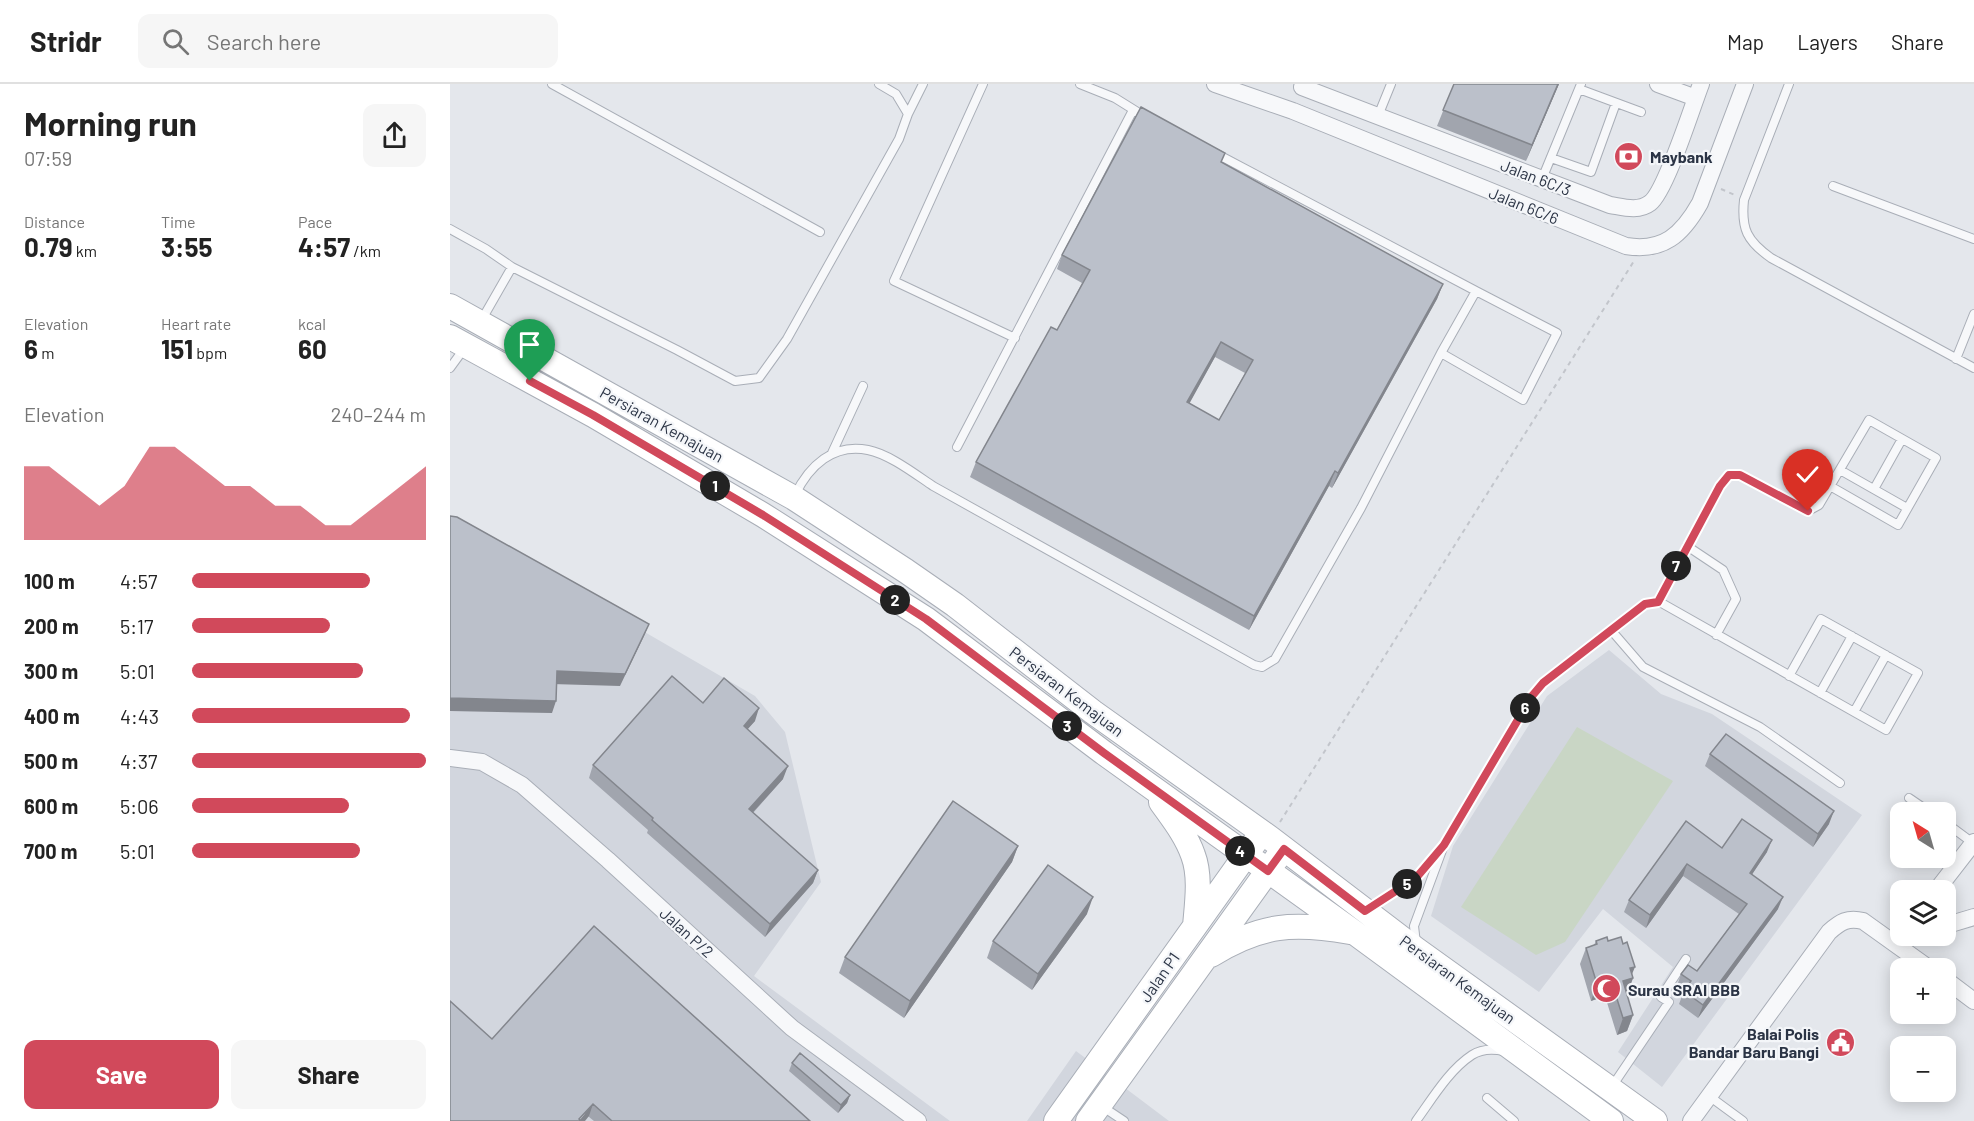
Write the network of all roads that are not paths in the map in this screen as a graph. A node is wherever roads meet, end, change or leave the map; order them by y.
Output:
1 (552, 84) edge
2 (879, 84) edge
3 (922, 84) edge
4 (983, 84) edge
5 (1080, 84) edge
6 (1215, 84) edge
7 (1658, 84) edge
8 (1745, 84) edge
9 (1789, 84) edge
10 (1302, 85) edge
11 (1387, 85) edge
12 (1580, 87) edge
13 (1698, 91) edge
14 (1616, 103) junction
15 (1132, 110) junction
16 (1293, 111) junction
17 (1641, 112) dead end
18 (908, 114) junction
19 (1378, 116) junction
20 (1153, 121) edge
21 (1206, 148) edge
22 (1551, 158) junction
23 (1542, 179) junction
24 (1833, 186) dead end
25 (450, 229) edge
26 (820, 232) dead end
27 (1974, 239) edge
28 (512, 267) junction
29 (1476, 291) junction
30 (450, 306) edge
31 (1974, 314) edge
32 (480, 323) junction
33 (1015, 338) junction
34 (458, 342) edge
35 (1441, 353) junction
36 (1956, 359) junction
37 (450, 368) edge
38 (1974, 368) edge
39 (863, 386) dead end
40 (1902, 439) junction
41 (957, 447) dead end
42 (832, 453) junction
43 (1840, 470) junction
44 (1830, 486) junction
45 (1874, 489) junction
46 (794, 498) junction
47 (1907, 508) junction
48 (1687, 546) junction
49 (1658, 602) junction
50 (1611, 630) junction
51 (1716, 635) junction
52 (1852, 636) junction
53 (1886, 655) junction
54 (1789, 676) junction
55 (1820, 693) junction
56 (1854, 712) junction
57 (450, 758) edge
58 (1840, 783) dead end
59 (1147, 784) junction
60 (1909, 798) dead end
61 (1915, 802) edge
62 (1956, 830) edge
63 (1272, 840) junction
64 (1974, 842) edge
65 (1444, 845) junction
66 (1246, 855) junction
67 (1268, 871) junction
68 (1945, 880) edge
69 (1365, 911) junction
70 (1974, 917) edge
71 (1956, 922) edge
72 (1195, 926) junction
73 (1355, 933) junction
74 (1890, 935) edge
75 (1905, 946) edge
76 (1417, 950) junction
77 (1918, 958) edge
78 (1205, 959) junction
79 (1686, 959) dead end
80 (1956, 988) edge
81 (1974, 1001) edge
82 (1520, 1054) junction
83 (1610, 1089) junction
84 (1709, 1096) junction
85 (1487, 1098) dead end
86 (1094, 1113) edge
87 (918, 1121) edge
88 (1056, 1121) edge
89 (1124, 1121) edge
90 (1416, 1121) edge
91 (1514, 1121) edge
92 (1611, 1121) edge
93 (1655, 1121) edge
94 (1691, 1121) edge
95 (1743, 1121) edge

1 - 26 lane
2 - 18 lane
3 - 18 lane
4 - 33 lane
5 - 15 lane
6 - 16 street, Jalan 6C/6
7 - 13 street
8 - 16 street, Jalan 6C/6
9 - 36 lane
10 - 16 street
10 - 19 street, Jalan 6C/3
11 - 19 lane
12 - 14 lane
12 - 22 lane
13 - 23 street, Jalan 6C/3
14 - 17 lane
14 - 22 lane
15 - 20 lane
15 - 33 lane
18 - 28 lane
19 - 23 street, Jalan 6C/3
21 - 29 lane
22 - 23 lane
24 - 27 lane
25 - 28 lane
28 - 32 lane
29 - 35 lane
29 - 35 lane
30 - 32 main road, Persiaran Kemajuan
31 - 36 lane
32 - 46 main road, Persiaran Kemajuan
33 - 41 lane
34 - 37 lane
34 - 59 main road, Persiaran Kemajuan
35 - 42 lane
36 - 38 lane
39 - 42 lane
40 - 43 lane
40 - 45 lane
40 - 47 lane
42 - 46 lane
43 - 44 lane
43 - 45 lane
44 - 47 lane
44 - 48 lane
45 - 47 lane
46 - 63 main road, Persiaran Kemajuan
48 - 49 lane
48 - 51 lane
49 - 50 lane
49 - 51 lane
50 - 58 lane
50 - 65 lane
51 - 54 lane
52 - 53 lane
52 - 54 lane
52 - 55 lane
53 - 56 lane
53 - 56 lane
54 - 55 lane
55 - 56 lane
57 - 87 street, Jalan P/2
59 - 66 main road, Persiaran Kemajuan
59 - 72 main road
60 - 61 lane
62 - 64 lane
63 - 66 main road, Jalan P1
63 - 67 main road, Jalan P1
63 - 69 main road, Persiaran Kemajuan
64 - 68 street
65 - 69 lane
65 - 76 lane
66 - 67 main road, Persiaran Kemajuan
66 - 72 main road, Jalan P1
67 - 73 main road, Persiaran Kemajuan
67 - 78 main road, Jalan P1
69 - 76 main road, Persiaran Kemajuan
70 - 71 street
72 - 88 main road, Jalan P1
73 - 78 main road
73 - 82 main road, Persiaran Kemajuan
74 - 84 street
75 - 77 street
76 - 83 main road, Persiaran Kemajuan
78 - 86 main road, Jalan P1
79 - 83 lane
80 - 81 street
82 - 90 lane
82 - 92 main road, Persiaran Kemajuan
83 - 93 main road, Persiaran Kemajuan
84 - 94 street
84 - 95 lane
85 - 91 lane
86 - 89 lane

